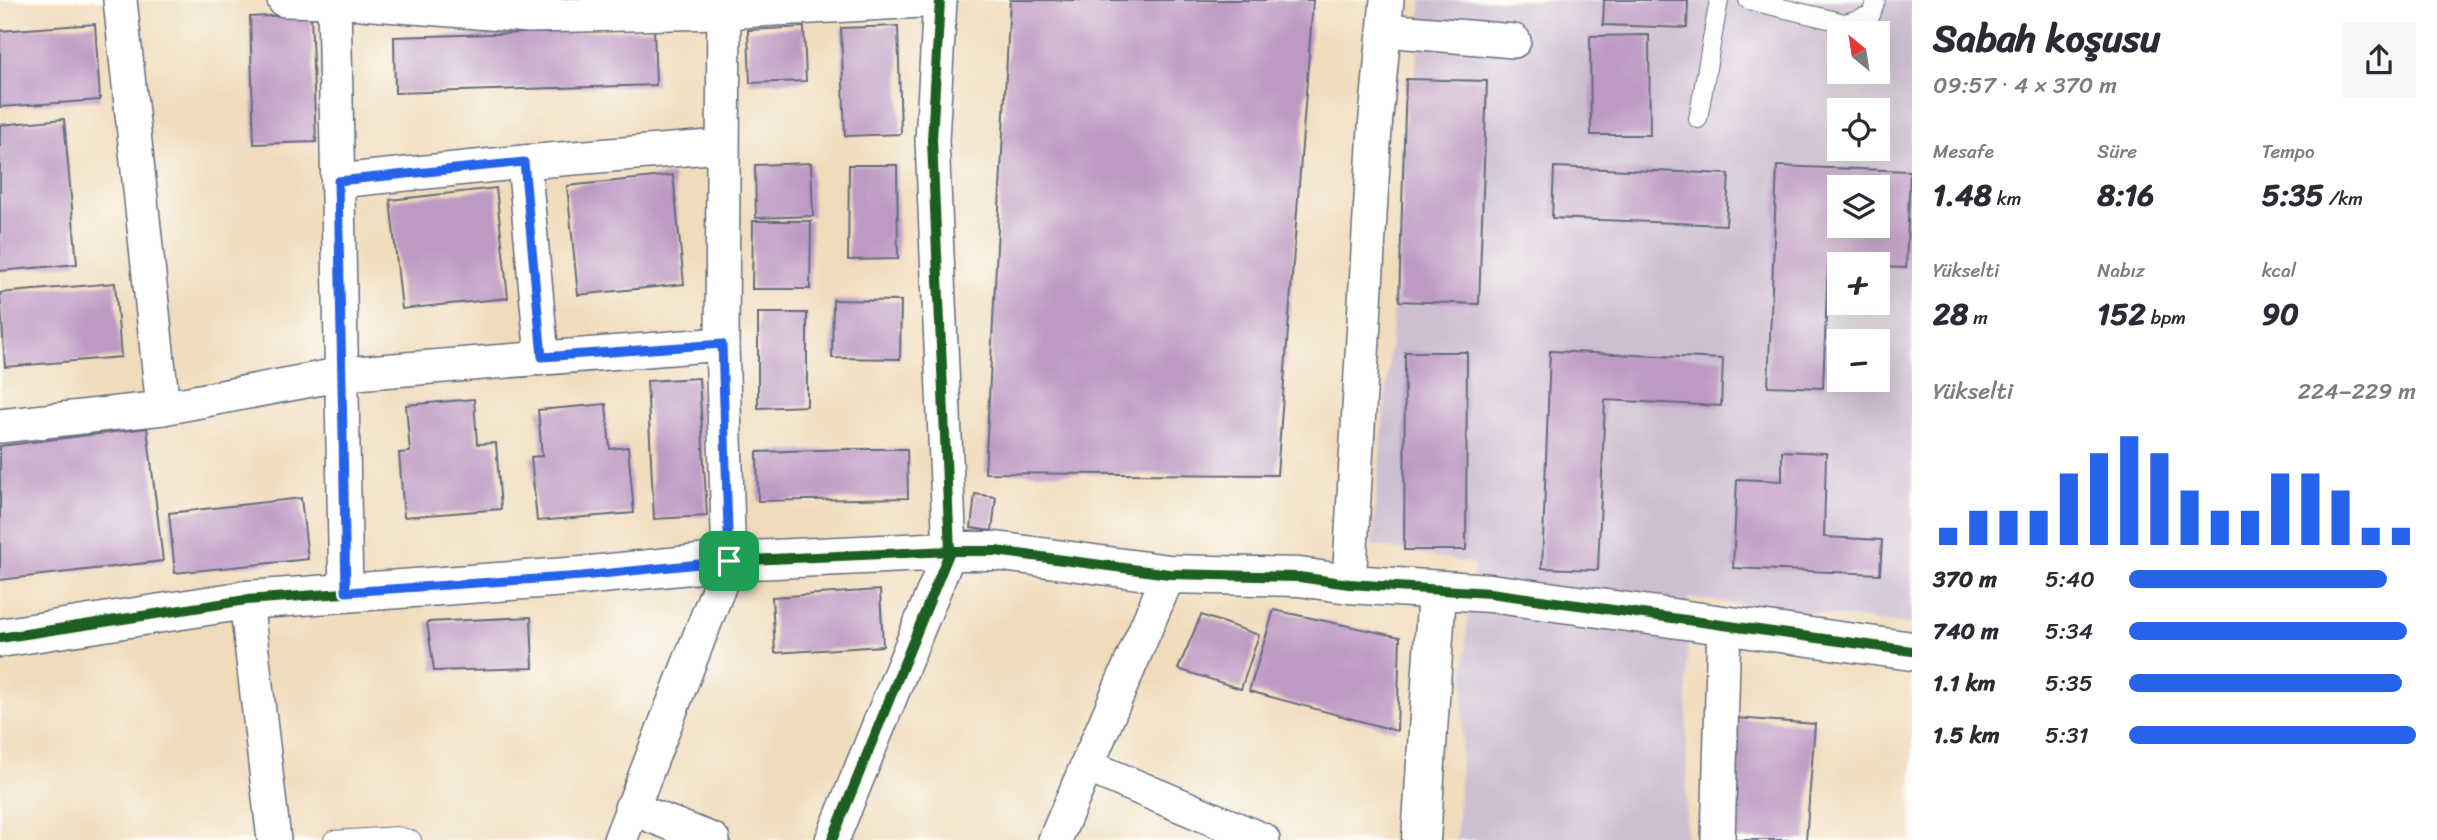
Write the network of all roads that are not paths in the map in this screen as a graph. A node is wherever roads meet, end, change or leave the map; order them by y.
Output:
1 (120, 0) edge
2 (284, 0) edge
3 (334, 0) edge
4 (940, 0) edge
5 (1719, 0) edge
6 (1748, 0) edge
7 (1876, 0) edge
8 (724, 6) edge
9 (529, 8) edge
10 (1824, 8) edge
11 (1386, 15) edge
12 (1514, 41) dead end
13 (1698, 119) dead end
14 (722, 146) junction
15 (524, 162) junction
16 (338, 181) junction
17 (722, 344) junction
18 (542, 357) junction
19 (343, 374) junction
20 (163, 408) junction
21 (0, 426) edge
22 (950, 551) junction
23 (729, 561) junction
24 (1169, 574) junction
25 (1349, 584) junction
26 (1437, 591) junction
27 (346, 592) junction
28 (246, 600) junction
29 (1724, 625) junction
30 (0, 638) edge
31 (1912, 651) edge
32 (1087, 765) junction
33 (631, 808) junction
34 (274, 840) edge
35 (333, 840) edge
36 (412, 840) edge
37 (620, 840) edge
38 (713, 840) edge
39 (832, 840) edge
40 (1055, 840) edge
41 (1263, 840) edge
42 (1421, 840) edge
43 (1718, 840) edge

1 - 20 street
2 - 3 street
3 - 9 street
3 - 16 street
4 - 8 street
4 - 22 street
5 - 13 lane
6 - 10 lane
7 - 10 lane
8 - 9 street
8 - 14 street
11 - 12 street
11 - 25 street
14 - 15 street
14 - 17 street
15 - 16 street
15 - 18 street
16 - 19 street
17 - 18 street
17 - 23 street
18 - 19 street
19 - 20 street
19 - 27 street
20 - 21 street
22 - 23 street
22 - 24 street
22 - 39 street
23 - 27 street
23 - 33 street
24 - 25 street
24 - 32 street
25 - 26 street
26 - 29 street
26 - 42 street
27 - 28 street
28 - 30 street
28 - 34 street
29 - 31 street
29 - 43 street
32 - 40 street
32 - 41 street
33 - 37 street
33 - 38 street
35 - 36 lane

